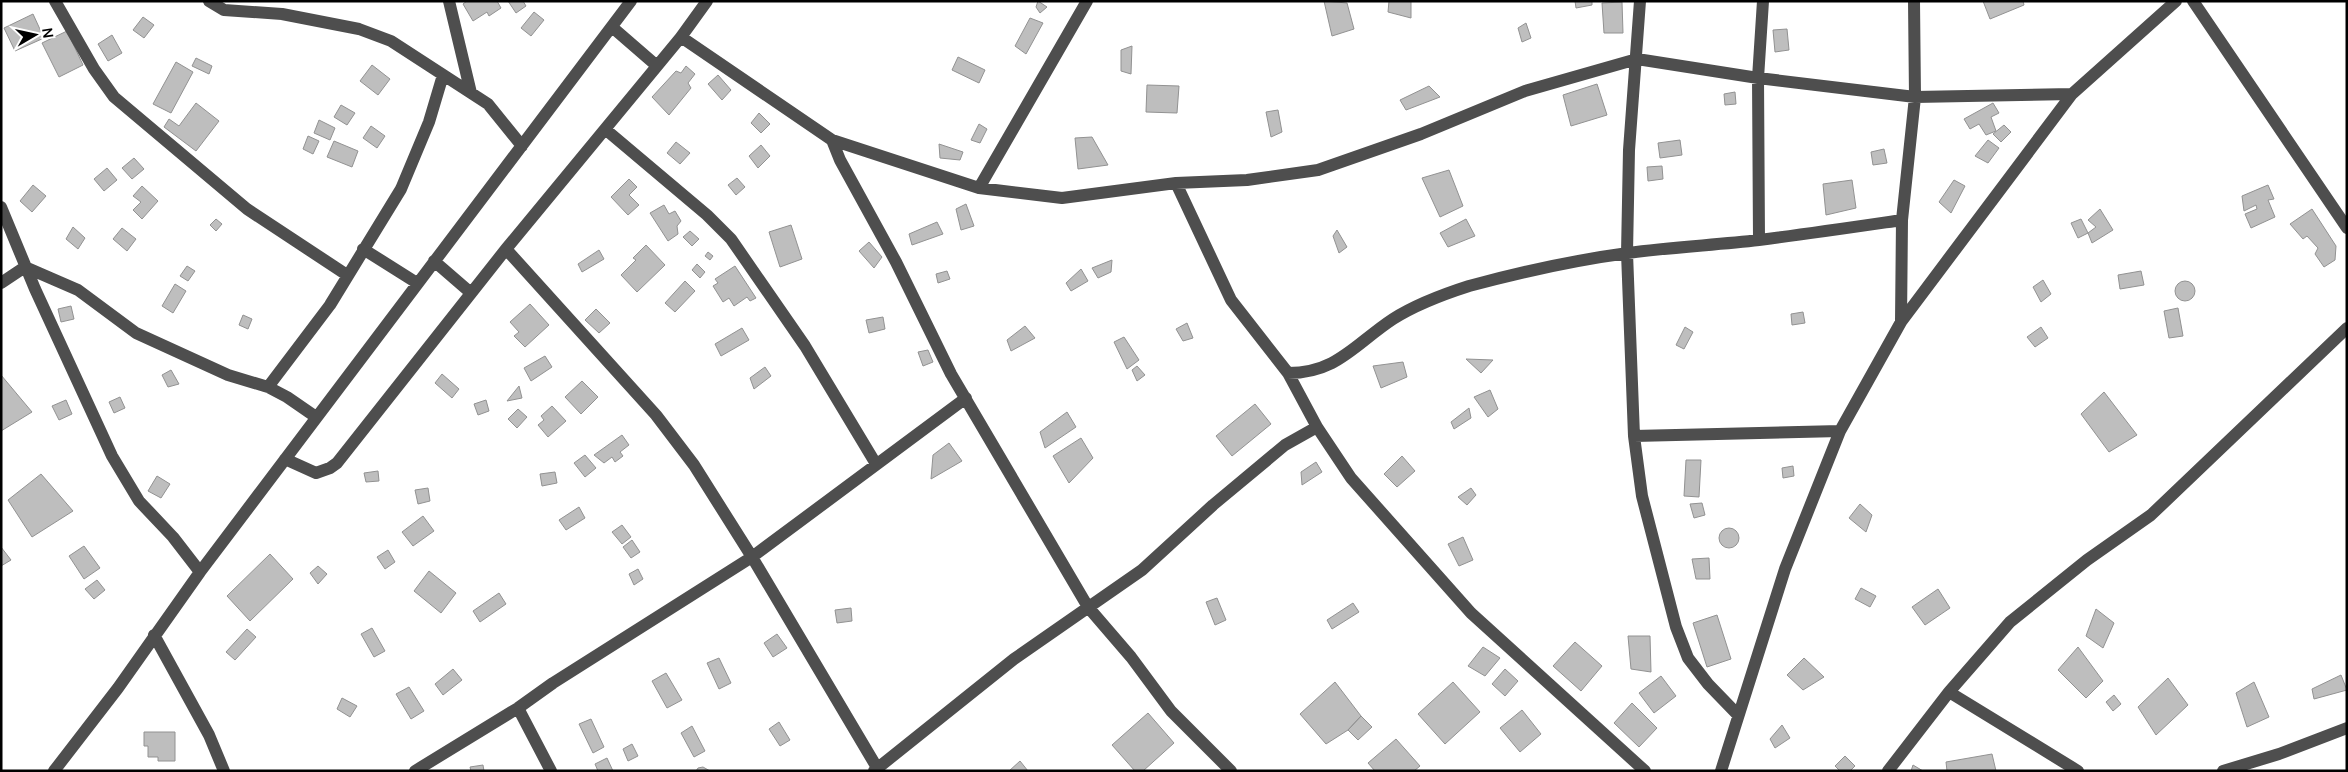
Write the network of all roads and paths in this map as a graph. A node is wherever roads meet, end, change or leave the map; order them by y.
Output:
1 (55, 1) edge
2 (210, 1) edge
3 (449, 1) edge
4 (631, 1) edge
5 (707, 1) edge
6 (1087, 1) edge
7 (1640, 1) edge
8 (1763, 1) edge
9 (1914, 1) edge
10 (2176, 1) edge
11 (2192, 1) edge
12 (612, 27) junction
13 (682, 37) junction
14 (1636, 60) junction
15 (657, 66) junction
16 (443, 75) junction
17 (1758, 78) junction
18 (471, 93) junction
19 (2072, 94) junction
20 (1915, 97) junction
21 (605, 129) junction
22 (832, 140) junction
23 (522, 146) junction
24 (1176, 182) junction
25 (979, 188) junction
26 (1, 207) edge
27 (1902, 220) junction
28 (2347, 228) edge
29 (1759, 240) junction
30 (363, 249) junction
31 (506, 249) junction
32 (1627, 253) junction
33 (434, 261) junction
34 (25, 267) junction
35 (347, 274) junction
36 (1, 283) edge
37 (417, 283) junction
38 (470, 293) junction
39 (1901, 322) junction
40 (2347, 328) edge
41 (1288, 373) junction
42 (268, 388) junction
43 (966, 398) junction
44 (316, 417) junction
45 (1317, 427) junction
46 (1840, 431) junction
47 (1634, 436) junction
48 (285, 459) junction
49 (876, 464) junction
50 (752, 557) junction
51 (200, 572) junction
52 (1088, 607) junction
53 (154, 635) junction
54 (1949, 692) junction
55 (518, 708) junction
56 (1738, 715) junction
57 (2347, 728) edge
58 (877, 770) edge
59 (54, 771) edge
60 (224, 771) edge
61 (415, 771) edge
62 (551, 771) edge
63 (1231, 771) edge
64 (1646, 771) edge
65 (1721, 771) edge
66 (1888, 771) edge
67 (2078, 771) edge
68 (2223, 771) edge

1 - 35 street
2 - 16 street
3 - 18 street
4 - 12 street
5 - 13 street
6 - 25 street
7 - 14 street
8 - 17 street
9 - 20 street
10 - 19 street
11 - 28 street
12 - 15 street
12 - 23 street
13 - 15 street
13 - 22 street
14 - 17 street
14 - 24 street
14 - 32 street
15 - 21 street
16 - 18 street
16 - 30 street
17 - 20 street
17 - 29 street
18 - 23 street
19 - 20 street
19 - 39 street
20 - 27 street
21 - 31 street
21 - 49 street
22 - 25 street
22 - 43 street
23 - 33 street
24 - 25 street
24 - 41 street
26 - 34 street
27 - 29 street
27 - 39 street
29 - 32 street
30 - 35 street
30 - 37 street
31 - 38 street
31 - 50 street
32 - 41 street
32 - 47 street
33 - 37 street
33 - 38 street
34 - 36 street
34 - 42 street
34 - 51 street
35 - 42 street
37 - 44 street
38 - 48 street
39 - 46 street
40 - 54 street
41 - 45 street
42 - 44 street
43 - 49 street
43 - 52 street
44 - 48 street
45 - 52 street
45 - 64 street
46 - 47 street
46 - 56 street
47 - 56 street
48 - 51 street
49 - 50 street
50 - 55 street
50 - 58 street
51 - 53 street
52 - 58 street
52 - 63 street
53 - 59 street
53 - 60 street
54 - 66 street
54 - 67 street
55 - 61 street
55 - 62 street
56 - 65 street
57 - 68 street

